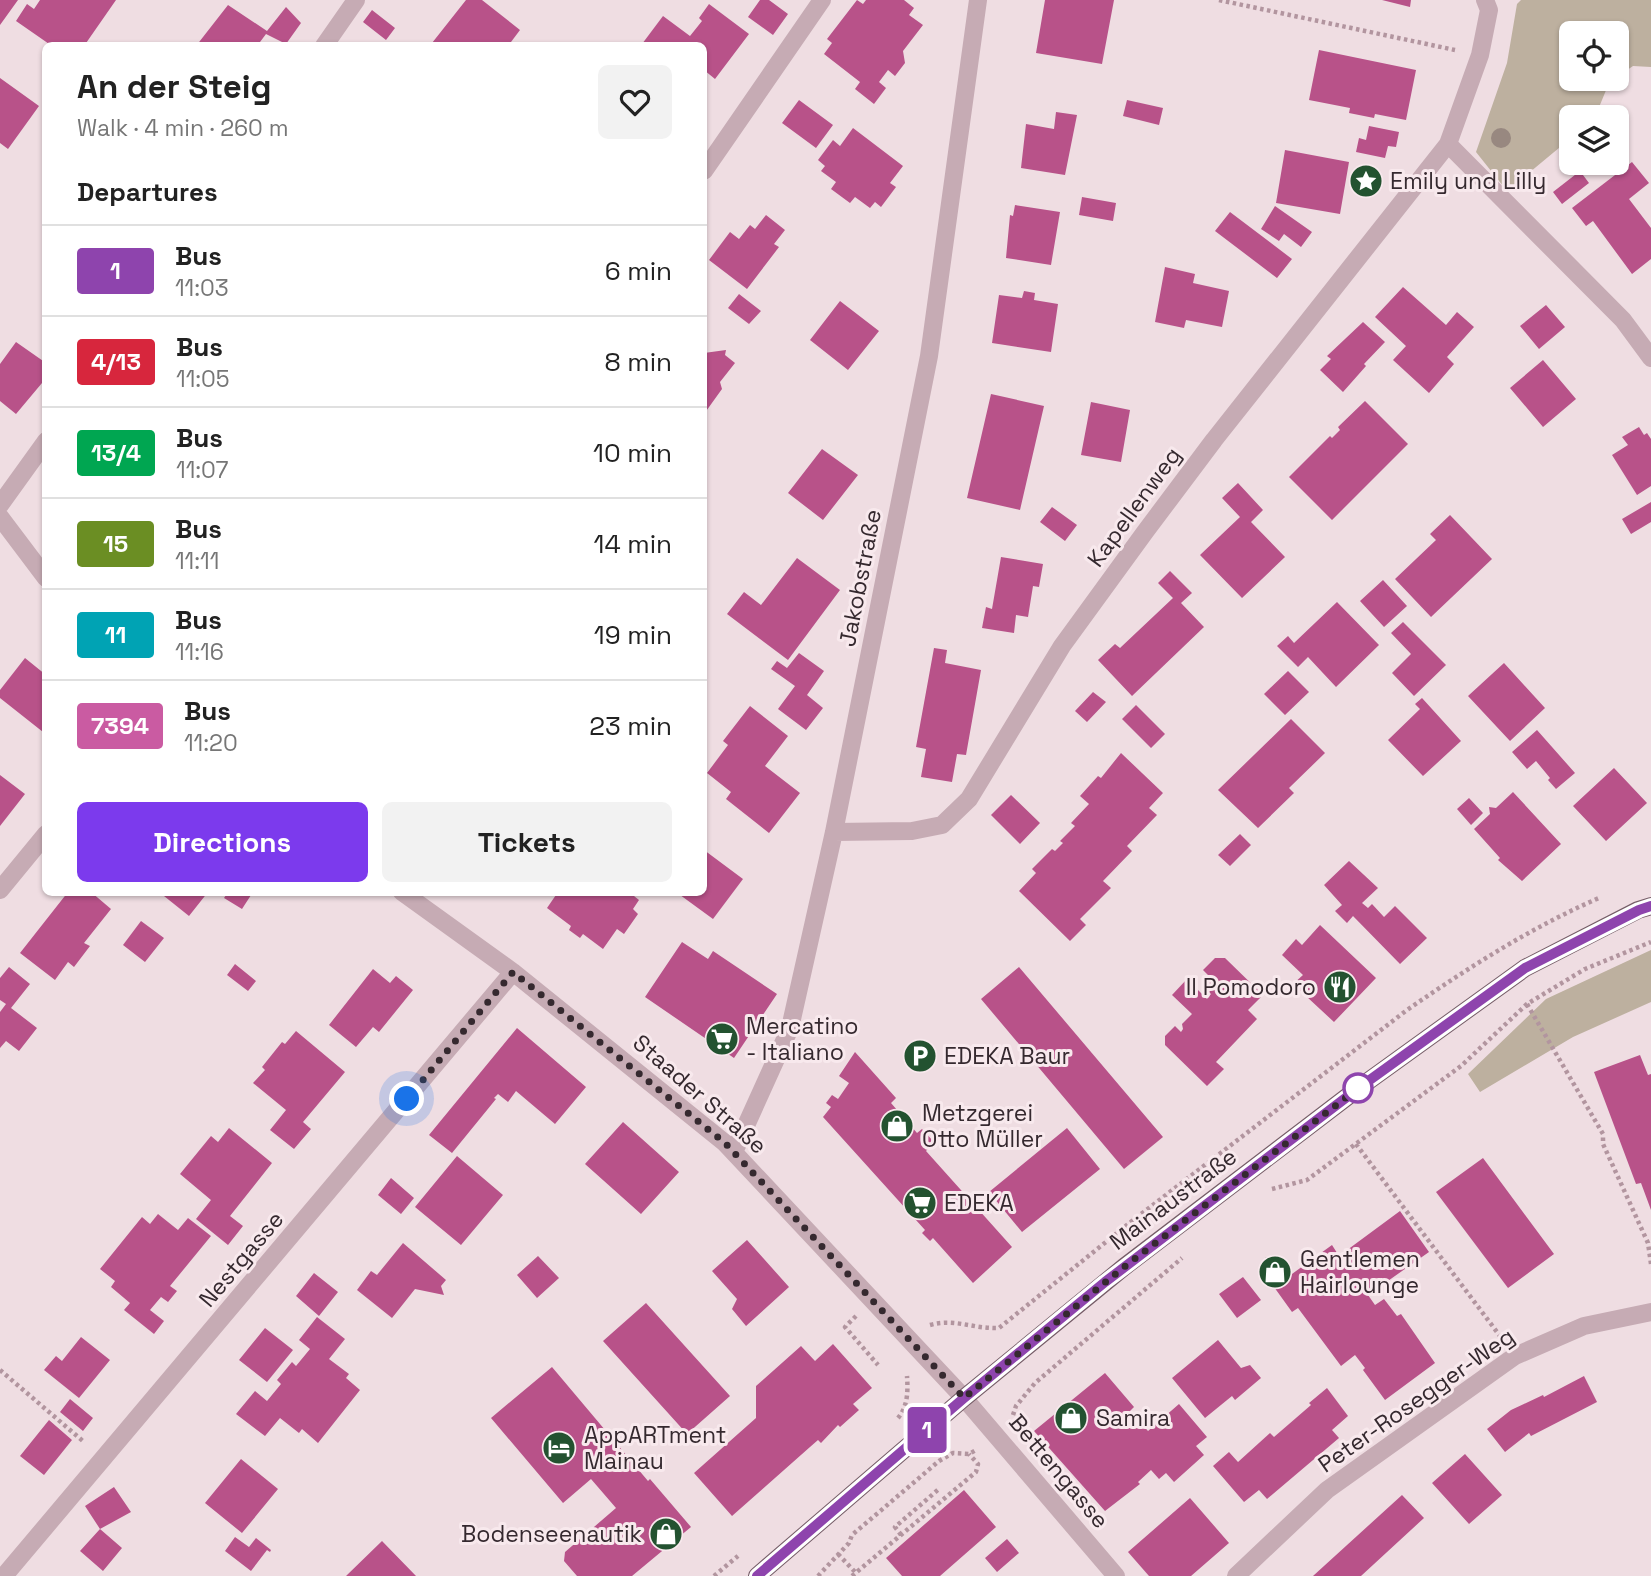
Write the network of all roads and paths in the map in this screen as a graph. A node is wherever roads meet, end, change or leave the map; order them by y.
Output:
1 (356, 0) edge
2 (822, 0) edge
3 (978, 0) edge
4 (1219, 0) edge
5 (1485, 0) edge
6 (327, 42) edge
7 (1480, 55) junction
8 (1448, 144) junction
9 (707, 167) edge
10 (1651, 358) edge
11 (42, 447) edge
12 (0, 505) edge
13 (0, 517) edge
14 (42, 573) edge
15 (834, 832) junction
16 (42, 839) edge
17 (0, 890) edge
18 (408, 896) edge
19 (1602, 897) dead end
20 (1651, 906) edge
21 (1651, 942) edge
22 (513, 972) junction
23 (1527, 1004) junction
24 (1356, 1144) junction
25 (734, 1153) junction
26 (1266, 1192) dead end
27 (1184, 1257) dead end
28 (1651, 1264) edge
29 (1651, 1312) edge
30 (856, 1316) dead end
31 (912, 1342) junction
32 (1515, 1356) junction
33 (878, 1365) dead end
34 (0, 1370) edge
35 (964, 1398) junction
36 (903, 1412) dead end
37 (995, 1433) junction
38 (969, 1454) junction
39 (104, 1460) junction
40 (940, 1488) dead end
41 (901, 1535) junction
42 (838, 1554) junction
43 (854, 1574) edge
44 (4, 1576) edge
45 (757, 1576) edge
46 (818, 1576) edge
47 (1116, 1576) edge
48 (1236, 1576) edge

1 - 6 street
2 - 9 street
3 - 15 street, Jakobstraße
4 - 7 path
5 - 7 street, Kapellenweg
7 - 8 street, Kapellenweg
8 - 10 street
8 - 15 street, Kapellenweg
11 - 12 street
13 - 14 street
15 - 25 street, Jakobstraße
16 - 17 street
18 - 22 street, Staader Straße
19 - 31 path
20 - 35 main road, Mainaustraße
21 - 23 path
22 - 25 street, Staader Straße
22 - 39 street, Nestgasse
23 - 24 path
23 - 28 path
24 - 26 path
24 - 32 path
25 - 31 street, Staader Straße
27 - 37 path
29 - 32 street, Peter-Rosegger-Weg
30 - 33 path
31 - 35 street, Staader Straße
31 - 36 path
32 - 48 street, Peter-Rosegger-Weg
34 - 39 path
35 - 37 street, Bettengasse
35 - 45 main road, Mainaustraße
37 - 38 path
37 - 47 street, Bettengasse
38 - 41 path
38 - 42 path
39 - 44 street, Nestgasse
40 - 41 path
41 - 43 path
42 - 43 path
42 - 46 path

